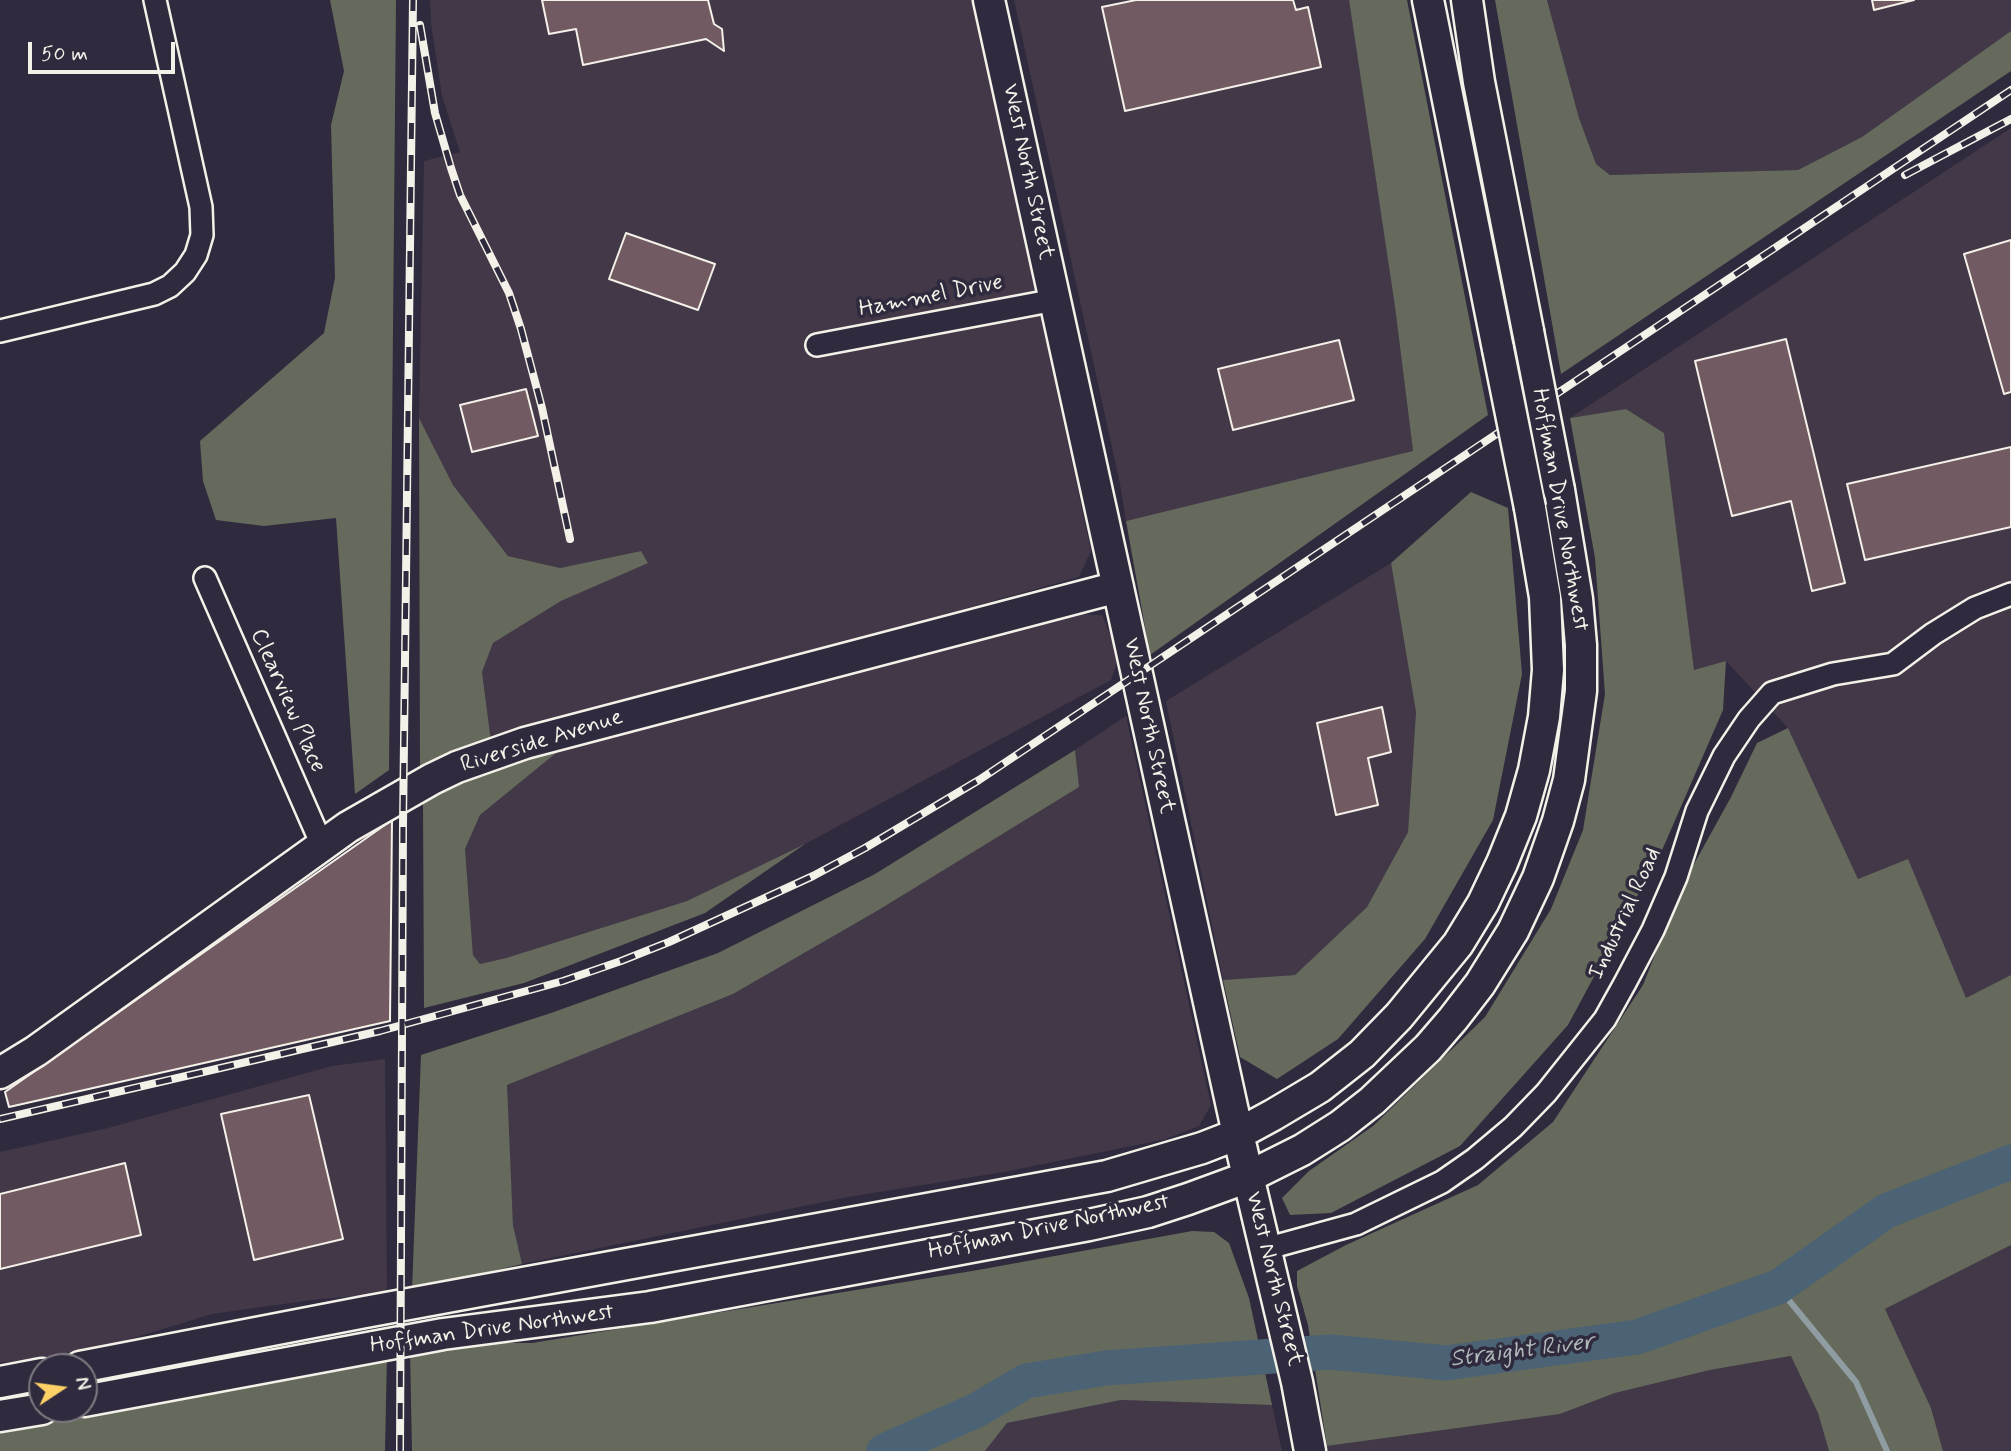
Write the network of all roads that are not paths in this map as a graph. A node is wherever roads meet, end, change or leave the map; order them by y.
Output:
1 (155, 0) edge
2 (989, 0) edge
3 (1428, 0) edge
4 (1467, 0) edge
5 (1055, 300) junction
6 (0, 331) edge
7 (817, 345) dead end
8 (205, 578) dead end
9 (1118, 587) junction
10 (2011, 594) edge
11 (322, 845) junction
12 (1, 1069) edge
13 (1238, 1134) junction
14 (1248, 1177) junction
15 (1265, 1249) junction
16 (98, 1364) edge
17 (28, 1377) edge
18 (0, 1382) edge
19 (98, 1398) edge
20 (28, 1411) edge
21 (0, 1416) edge
22 (1307, 1437) edge

1 - 6 street
2 - 5 main road, West North Street
3 - 13 main road, Hoffman Drive Northwest, bridge
4 - 14 main road, Hoffman Drive Northwest, bridge
5 - 7 street, Hammel Drive
5 - 9 main road, West North Street
8 - 11 street, Clearview Place
9 - 11 main road, Riverside Avenue
9 - 13 main road, West North Street
10 - 15 street, Industrial Road
11 - 12 main road, Riverside Avenue
13 - 14 main road, West North Street
13 - 16 main road, Hoffman Drive Northwest
14 - 15 main road, West North Street
14 - 19 main road, Hoffman Drive Northwest
15 - 22 main road, West North Street
17 - 18 main road
20 - 21 main road

